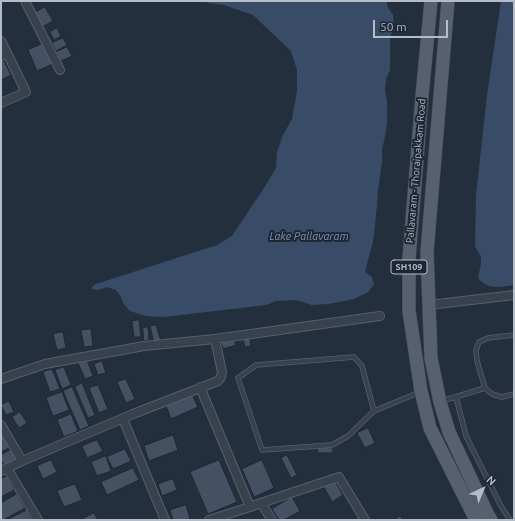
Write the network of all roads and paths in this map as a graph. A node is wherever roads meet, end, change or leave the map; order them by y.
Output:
1 (25, 1) edge
2 (431, 1) edge
3 (448, 1) edge
4 (1, 41) edge
5 (4, 54) edge
6 (60, 70) dead end
7 (1, 103) edge
8 (514, 295) edge
9 (429, 305) junction
10 (380, 316) dead end
11 (514, 335) edge
12 (216, 338) junction
13 (1, 379) edge
14 (200, 387) junction
15 (485, 388) junction
16 (421, 391) junction
17 (514, 394) edge
18 (456, 397) junction
19 (440, 402) junction
20 (374, 411) junction
21 (122, 419) junction
22 (1, 425) edge
23 (22, 461) junction
24 (4, 469) edge
25 (261, 503) junction
26 (250, 507) junction
27 (38, 520) edge
28 (165, 520) edge
29 (209, 520) edge
30 (272, 520) edge
31 (365, 520) edge
32 (476, 520) edge
33 (491, 520) edge
34 (510, 520) edge

1 - 6 street
2 - 16 main road, Pallavaram - Thoraipakkam Road / SH109
3 - 9 main road, Pallavaram - Thoraipakkam Road / SH109
4 - 5 street
5 - 7 street
8 - 9 street
9 - 19 main road, Pallavaram - Thoraipakkam Road / SH109
10 - 12 street
11 - 15 lane
12 - 13 street
12 - 14 street
14 - 21 street
14 - 26 street
15 - 17 lane
15 - 18 lane
16 - 20 lane
16 - 32 main road, Pallavaram - Thoraipakkam Road / SH109
18 - 19 lane
18 - 34 lane
19 - 33 main road, Pallavaram - Thoraipakkam Road / SH109
20 - 20 lane
21 - 23 street
21 - 28 street
22 - 23 street
23 - 24 street
24 - 27 street
25 - 26 street
25 - 30 street
25 - 31 street
26 - 29 street

